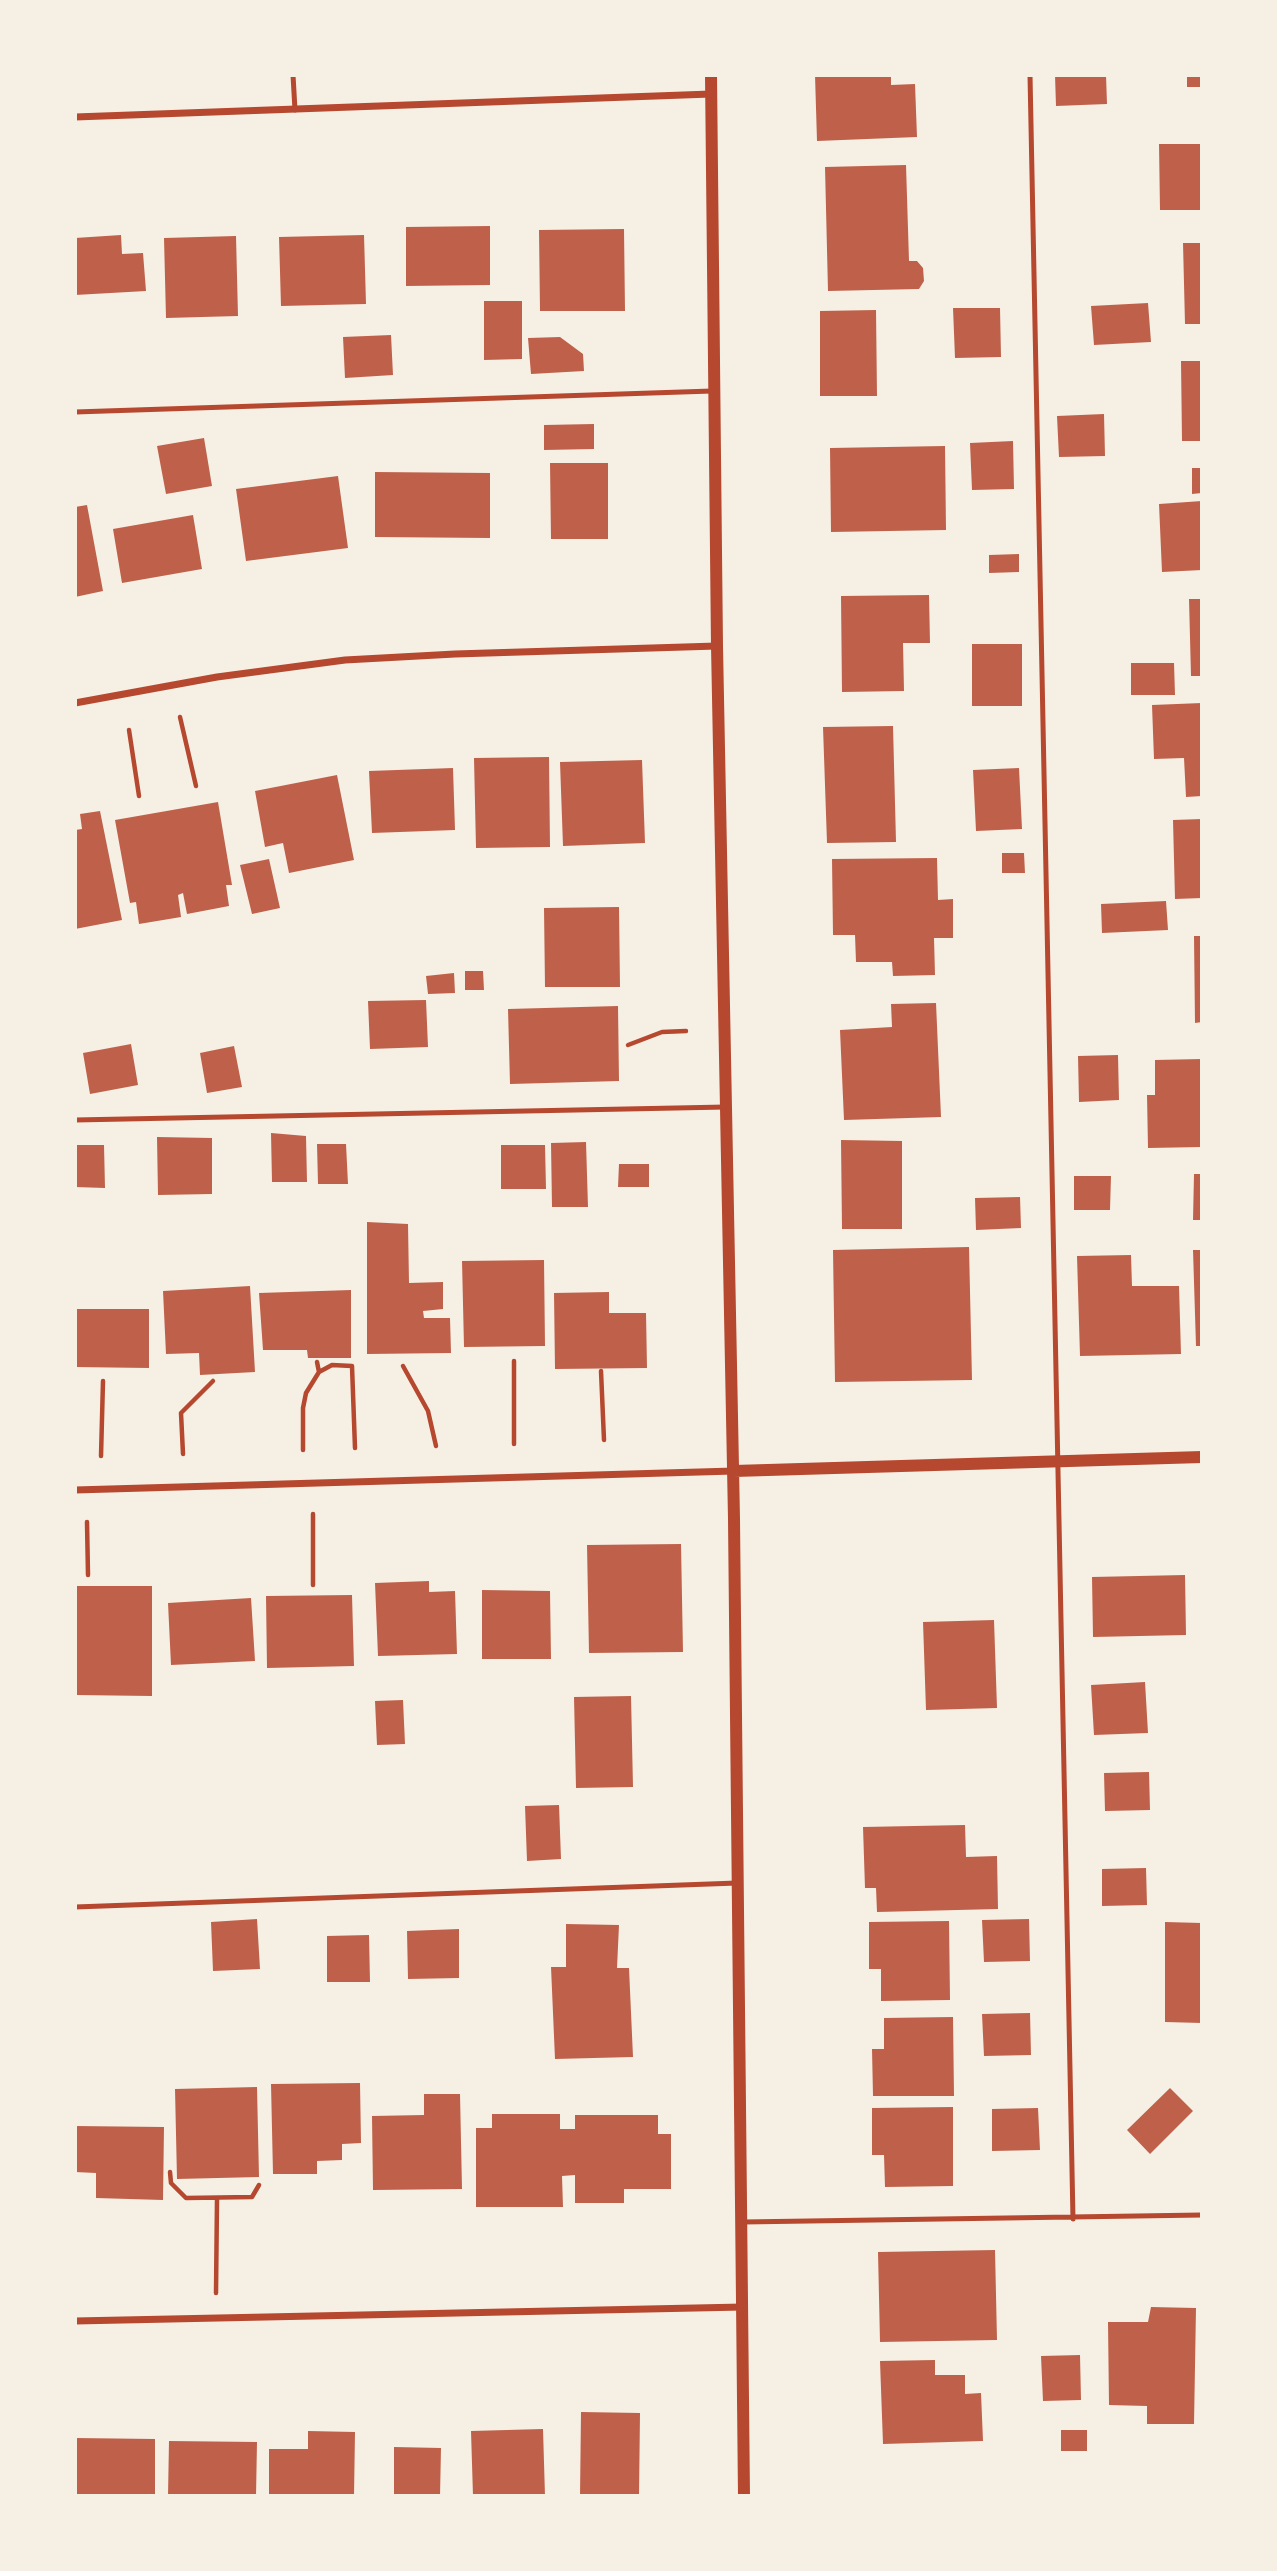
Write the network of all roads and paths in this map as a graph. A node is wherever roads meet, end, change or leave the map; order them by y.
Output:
1 (293, 75) edge
2 (711, 75) edge
3 (1030, 75) edge
4 (711, 94) junction
5 (295, 110) junction
6 (75, 117) edge
7 (714, 391) junction
8 (75, 412) edge
9 (718, 646) junction
10 (75, 703) edge
11 (180, 717) dead end
12 (129, 730) dead end
13 (196, 786) dead end
14 (139, 796) dead end
15 (686, 1031) dead end
16 (628, 1045) dead end
17 (727, 1107) junction
18 (75, 1120) edge
19 (514, 1361) dead end
20 (317, 1362) dead end
21 (403, 1366) dead end
22 (601, 1371) dead end
23 (319, 1372) junction
24 (103, 1381) dead end
25 (213, 1381) dead end
26 (604, 1440) dead end
27 (513, 1444) dead end
28 (436, 1446) dead end
29 (355, 1448) dead end
30 (303, 1450) dead end
31 (183, 1454) dead end
32 (101, 1456) dead end
33 (1202, 1457) edge
34 (1059, 1460) junction
35 (734, 1471) junction
36 (75, 1490) edge
37 (313, 1514) dead end
38 (87, 1522) dead end
39 (88, 1575) dead end
40 (313, 1585) dead end
41 (739, 1883) junction
42 (75, 1907) edge
43 (170, 2172) dead end
44 (260, 2185) dead end
45 (217, 2200) junction
46 (1202, 2215) edge
47 (1073, 2219) junction
48 (743, 2221) junction
49 (743, 2307) junction
50 (216, 2318) junction
51 (75, 2321) edge
52 (744, 2496) edge

1 - 5 lane
2 - 4 street
3 - 34 lane
4 - 5 street
4 - 7 street
5 - 6 street
7 - 8 lane
7 - 9 street
9 - 10 street
9 - 17 street
11 - 13 path
12 - 14 path
15 - 16 path
17 - 18 lane
17 - 35 street
19 - 27 path
20 - 23 path
21 - 28 path
22 - 26 path
23 - 29 path
23 - 30 path
24 - 32 path
25 - 31 path
33 - 34 street
34 - 35 street
34 - 47 lane
35 - 36 street
35 - 41 street
37 - 40 path
38 - 39 path
41 - 42 lane
41 - 48 street
43 - 45 path
44 - 45 path
45 - 50 path
46 - 47 lane
47 - 48 lane
48 - 49 street
49 - 50 street
49 - 52 street
50 - 51 street

